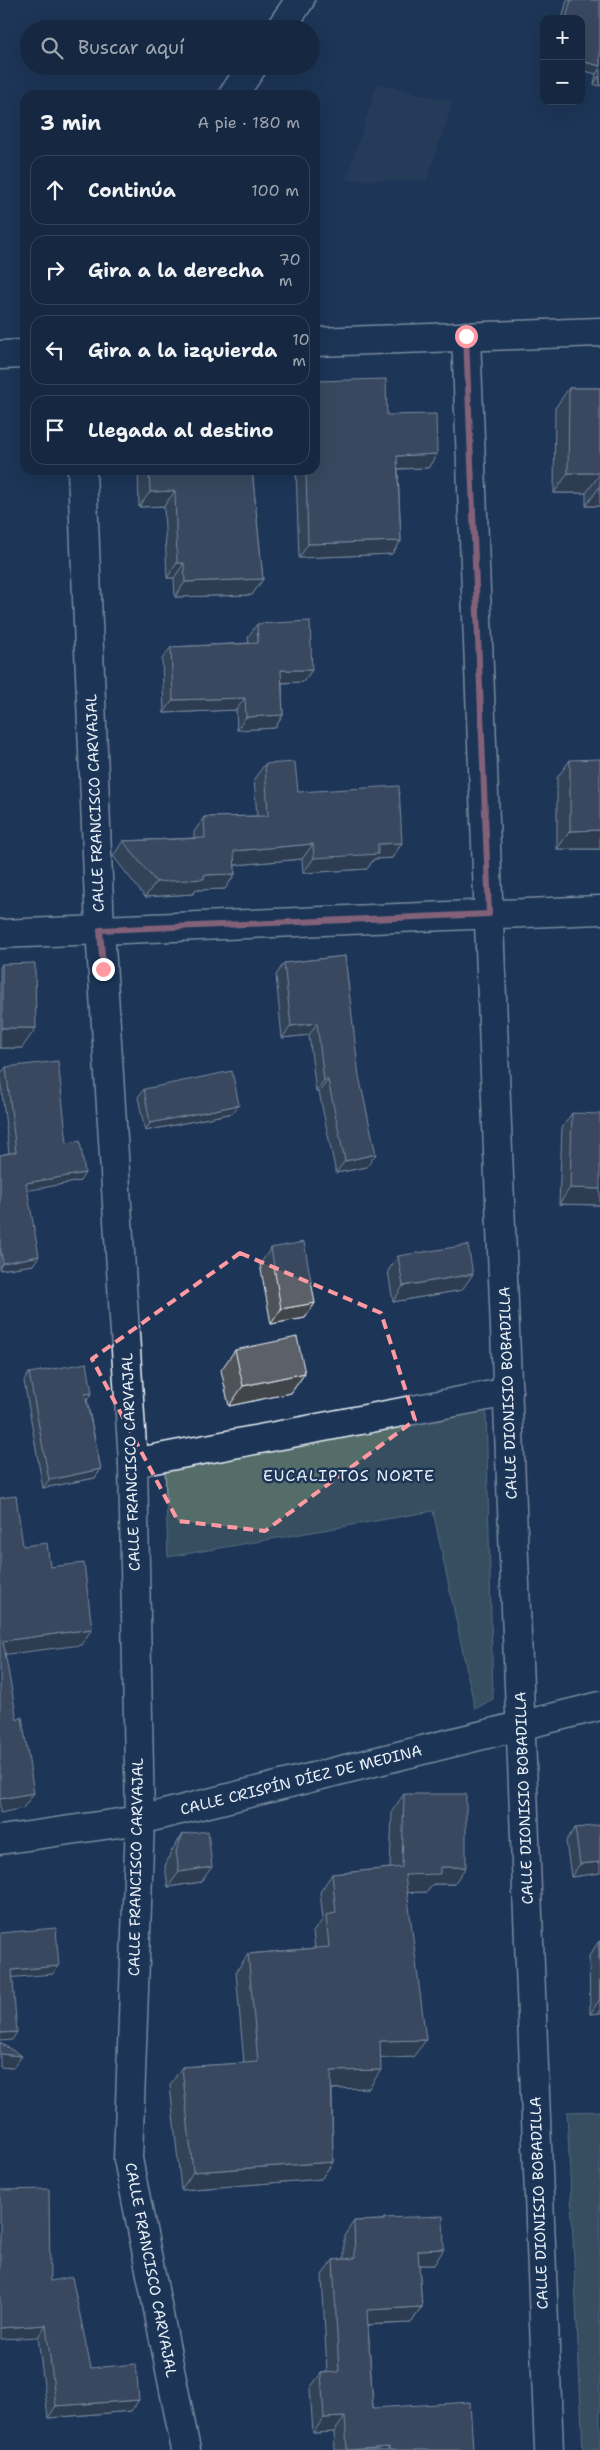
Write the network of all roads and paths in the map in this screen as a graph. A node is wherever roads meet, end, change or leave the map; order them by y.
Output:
1 (300, 0) edge
2 (286, 20) edge
3 (247, 75) edge
4 (236, 90) edge
5 (600, 332) edge
6 (466, 336) junction
7 (320, 342) edge
8 (20, 354) edge
9 (0, 355) edge
10 (82, 475) edge
11 (600, 910) edge
12 (489, 914) junction
13 (100, 930) junction
14 (0, 934) edge
15 (508, 1392) junction
16 (133, 1464) junction
17 (600, 1706) edge
18 (522, 1724) junction
19 (140, 1820) junction
20 (0, 1840) edge
21 (186, 2450) edge
22 (549, 2450) edge

1 - 2 street
3 - 4 street
5 - 6 street
6 - 7 street
6 - 12 street, CALLE DIONISIO BOBADILLA
8 - 9 street
10 - 13 street, CALLE FRANCISCO CARVAJAL
11 - 12 street
12 - 13 street
12 - 15 street, CALLE DIONISIO BOBADILLA
13 - 14 street
13 - 16 street, CALLE FRANCISCO CARVAJAL
15 - 16 street
15 - 18 street, CALLE DIONISIO BOBADILLA
16 - 19 street, CALLE FRANCISCO CARVAJAL
17 - 18 street, CALLE CRISPÍN DÍEZ DE MEDINA
18 - 19 street, CALLE CRISPÍN DÍEZ DE MEDINA
18 - 22 street, CALLE DIONISIO BOBADILLA
19 - 20 street, CALLE CRISPÍN DÍEZ DE MEDINA
19 - 21 street, CALLE FRANCISCO CARVAJAL

